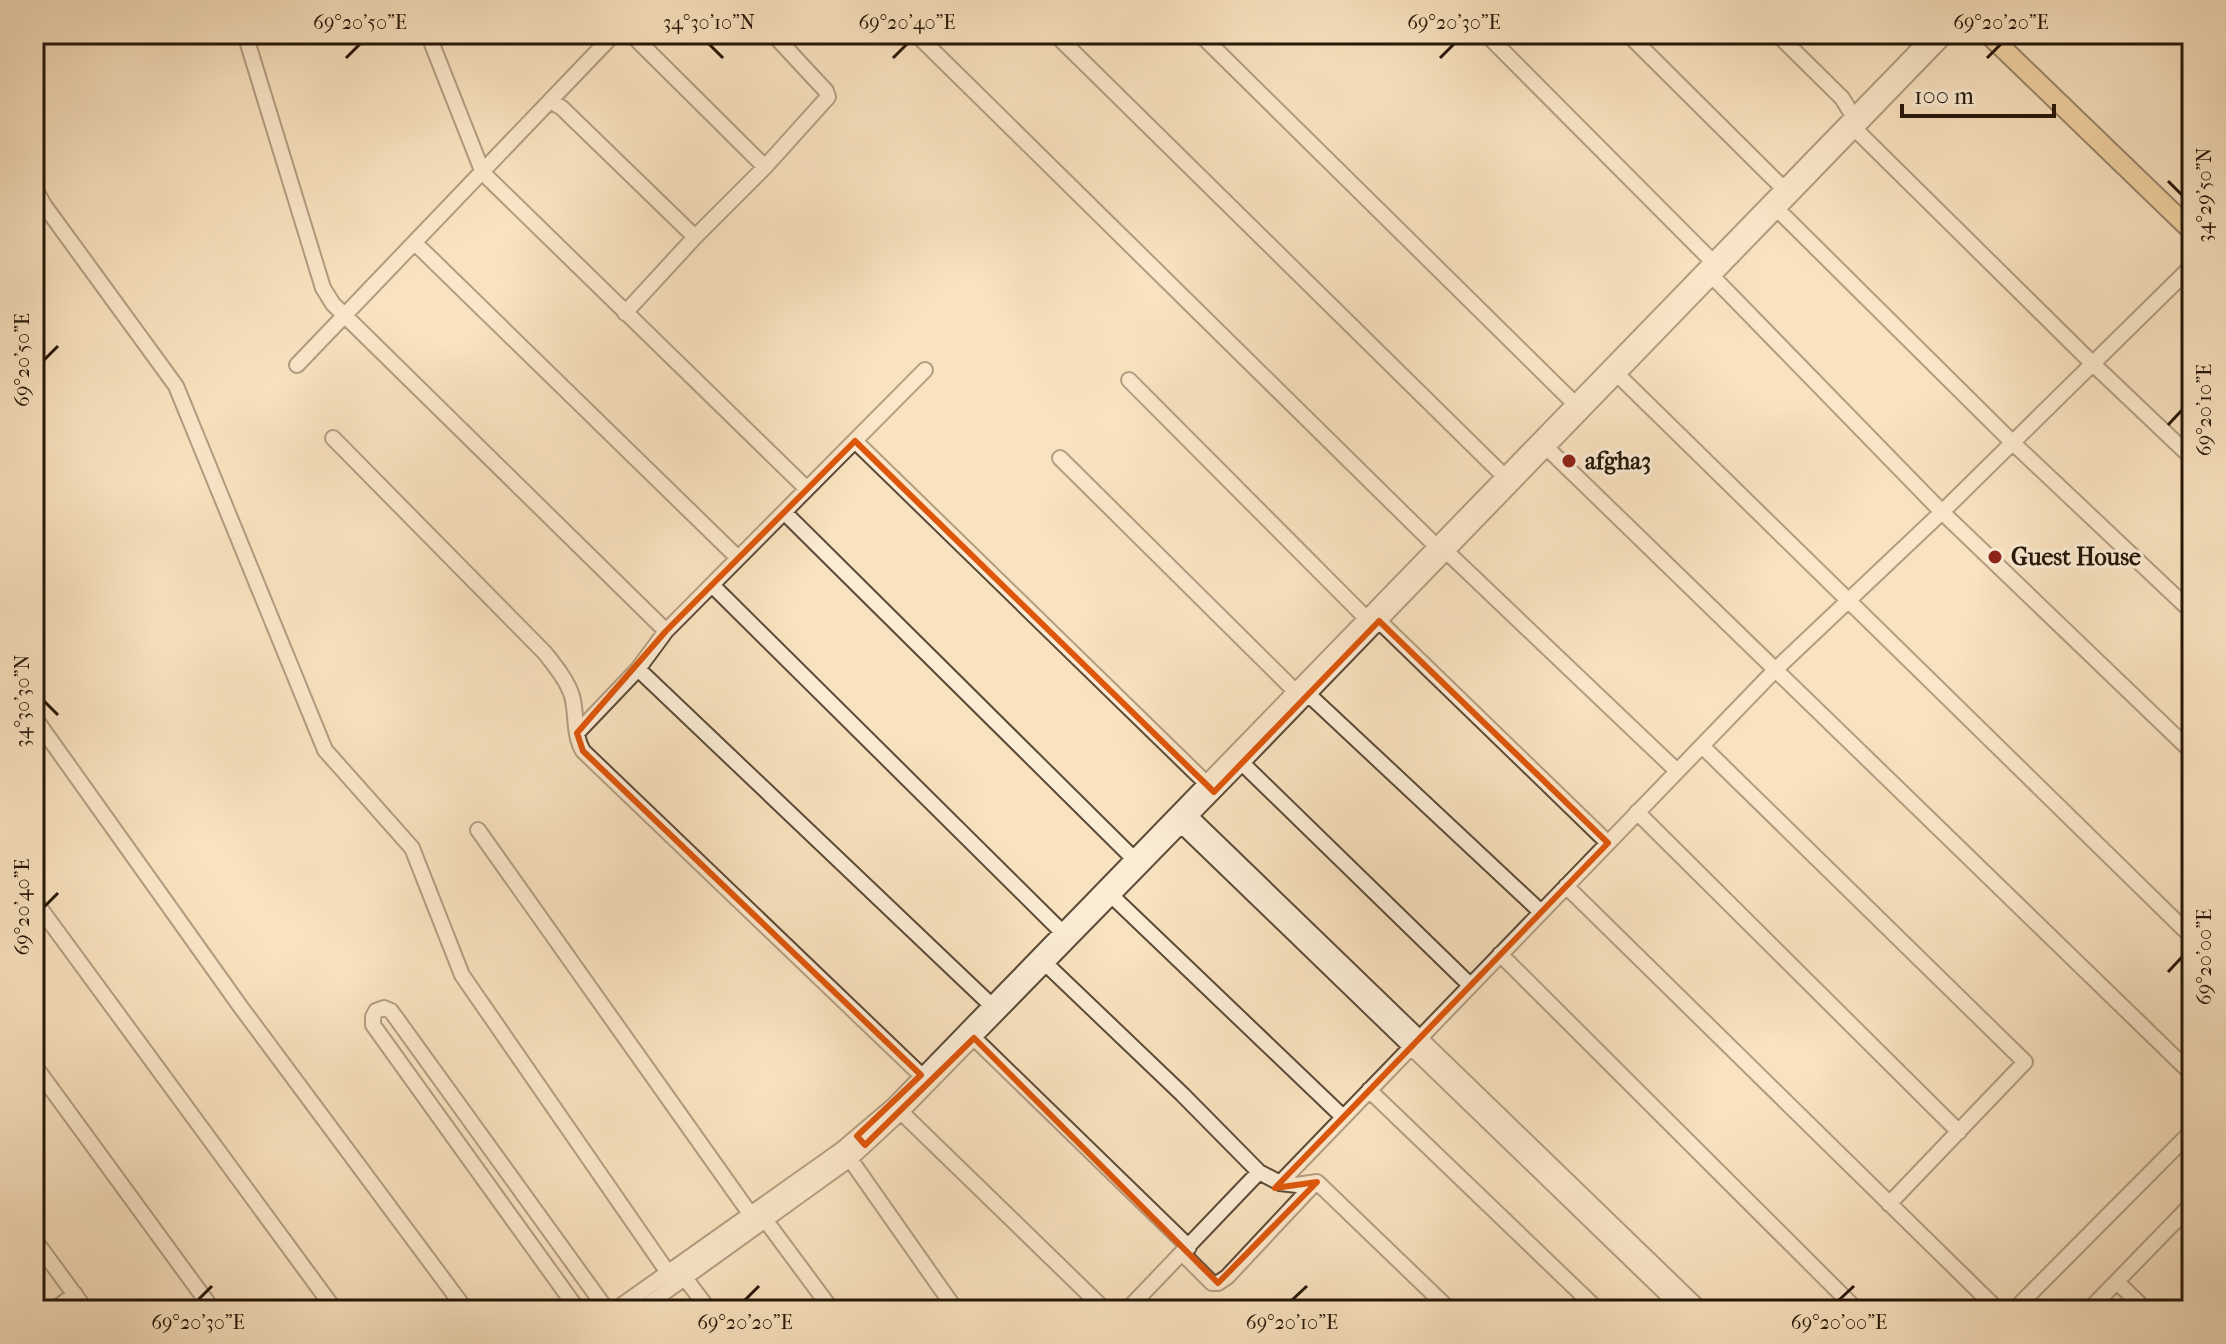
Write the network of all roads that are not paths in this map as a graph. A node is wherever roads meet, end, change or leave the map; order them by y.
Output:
1 (245, 34) edge
2 (428, 34) edge
3 (614, 34) edge
4 (631, 34) edge
5 (773, 34) edge
6 (916, 34) edge
7 (1055, 34) edge
8 (1200, 34) edge
9 (1486, 34) edge
10 (1628, 34) edge
11 (1777, 34) edge
12 (1933, 34) edge
13 (1947, 34) edge
14 (1988, 34) edge
15 (551, 101) junction
16 (1854, 122) junction
17 (765, 167) junction
18 (483, 173) junction
19 (34, 187) edge
20 (1783, 188) junction
21 (1777, 209) junction
22 (2192, 230) edge
23 (695, 237) junction
24 (415, 243) junction
25 (1712, 261) junction
26 (2192, 266) edge
27 (1713, 277) junction
28 (625, 313) junction
29 (345, 316) junction
30 (1646, 337) junction
31 (2092, 363) junction
32 (297, 365) dead end
33 (925, 370) dead end
34 (1618, 375) junction
35 (1129, 380) dead end
36 (1574, 403) junction
37 (333, 438) dead end
38 (855, 441) junction
39 (2012, 442) junction
40 (1547, 448) junction
41 (1060, 458) dead end
42 (2192, 458) edge
43 (1503, 475) junction
44 (807, 489) junction
45 (784, 512) junction
46 (1942, 512) junction
47 (1441, 548) junction
48 (738, 558) junction
49 (712, 585) junction
50 (1847, 600) junction
51 (2192, 612) edge
52 (1372, 619) junction
53 (666, 631) junction
54 (638, 669) junction
55 (1775, 670) junction
56 (1302, 692) junction
57 (34, 717) edge
58 (577, 733) junction
59 (1702, 746) junction
60 (2192, 752) edge
61 (1242, 763) junction
62 (1677, 771) junction
63 (1205, 782) junction
64 (1637, 812) junction
65 (1182, 816) junction
66 (478, 830) dead end
67 (1608, 843) junction
68 (1133, 858) junction
69 (1566, 886) junction
70 (1112, 896) junction
71 (34, 900) edge
72 (1541, 912) junction
73 (1061, 931) junction
74 (2192, 937) edge
75 (1500, 954) junction
76 (1046, 964) junction
77 (1470, 985) junction
78 (990, 1004) junction
79 (974, 1038) junction
80 (1415, 1042) junction
81 (34, 1065) edge
82 (2192, 1074) edge
83 (921, 1075) junction
84 (1369, 1090) junction
85 (901, 1112) junction
86 (1343, 1117) junction
87 (2192, 1131) edge
88 (1959, 1132) junction
89 (861, 1140) junction
90 (850, 1159) junction
91 (1259, 1172) junction
92 (1317, 1182) junction
93 (1280, 1183) junction
94 (1889, 1204) junction
95 (2192, 1204) edge
96 (758, 1218) junction
97 (34, 1239) edge
98 (1186, 1251) junction
99 (669, 1274) junction
100 (685, 1278) junction
101 (2117, 1282) junction
102 (75, 1294) junction
103 (54, 1310) edge
104 (86, 1310) edge
105 (213, 1310) edge
106 (335, 1310) edge
107 (466, 1310) edge
108 (578, 1310) edge
109 (607, 1310) edge
110 (615, 1310) edge
111 (640, 1310) edge
112 (709, 1310) edge
113 (832, 1310) edge
114 (956, 1310) edge
115 (1105, 1310) edge
116 (1127, 1310) edge
117 (1450, 1310) edge
118 (1598, 1310) edge
119 (1683, 1310) edge
120 (1701, 1310) edge
121 (1857, 1310) edge
122 (1998, 1310) edge
123 (2014, 1310) edge
124 (2089, 1310) edge
125 (2146, 1310) edge

1 - 29 street
2 - 18 street
3 - 15 street
4 - 17 street
5 - 17 street
6 - 47 street
7 - 43 street
8 - 36 street
9 - 25 street
10 - 20 street
11 - 16 street
12 - 16 street
13 - 16 street
14 - 22 main road
15 - 18 street
15 - 23 street
16 - 20 street
16 - 21 street
16 - 31 street
17 - 23 street
18 - 24 street
18 - 28 street
19 - 99 street
20 - 25 street
21 - 27 street
21 - 39 street
23 - 28 street
24 - 29 street
24 - 48 street
25 - 30 street
26 - 31 street
27 - 30 street
27 - 46 street
28 - 44 street
29 - 32 street
29 - 53 street
30 - 34 street
30 - 36 street
31 - 39 street
31 - 42 street
33 - 38 street
34 - 40 street
34 - 50 street
35 - 52 street
36 - 43 street
37 - 58 street
38 - 44 street
38 - 63 street
39 - 46 street
39 - 51 street
40 - 47 street
40 - 55 street
41 - 56 street
43 - 47 street
44 - 45 street
45 - 48 street
45 - 68 street
46 - 50 street
46 - 60 street
47 - 52 street
47 - 62 street
48 - 49 street
49 - 53 street
49 - 73 street
50 - 55 street
50 - 74 street
52 - 56 street
52 - 67 street
53 - 54 street
54 - 58 street
54 - 78 street
55 - 59 street
55 - 82 street
56 - 61 street
56 - 63 street
56 - 72 street
57 - 107 street
58 - 83 street
59 - 62 street
59 - 88 street
61 - 65 street
61 - 77 street
62 - 64 street
63 - 65 street
64 - 67 street
64 - 88 street
65 - 68 street
65 - 70 street
65 - 80 street
66 - 96 street
67 - 69 street
68 - 73 street
69 - 72 street
69 - 94 street
70 - 76 street
70 - 86 street
71 - 106 street
72 - 75 street
73 - 78 street
75 - 77 street
75 - 121 street
76 - 79 street
76 - 91 street
77 - 80 street
78 - 83 street
79 - 85 street
79 - 98 street
80 - 84 street
80 - 119 street
80 - 120 street
81 - 105 street
83 - 89 street
84 - 86 street
84 - 118 street
85 - 89 street
85 - 115 street
86 - 93 street
87 - 123 street
88 - 94 street
89 - 90 street
89 - 96 street
90 - 96 street
90 - 114 street
91 - 93 street
91 - 98 street
92 - 93 street
92 - 98 street
92 - 117 street
94 - 122 street
95 - 101 street
96 - 99 street
96 - 100 street
96 - 113 street
97 - 102 street
98 - 116 street
99 - 110 street
100 - 111 street
100 - 112 street
101 - 124 street
101 - 125 street
102 - 103 street
102 - 104 street
108 - 109 street

